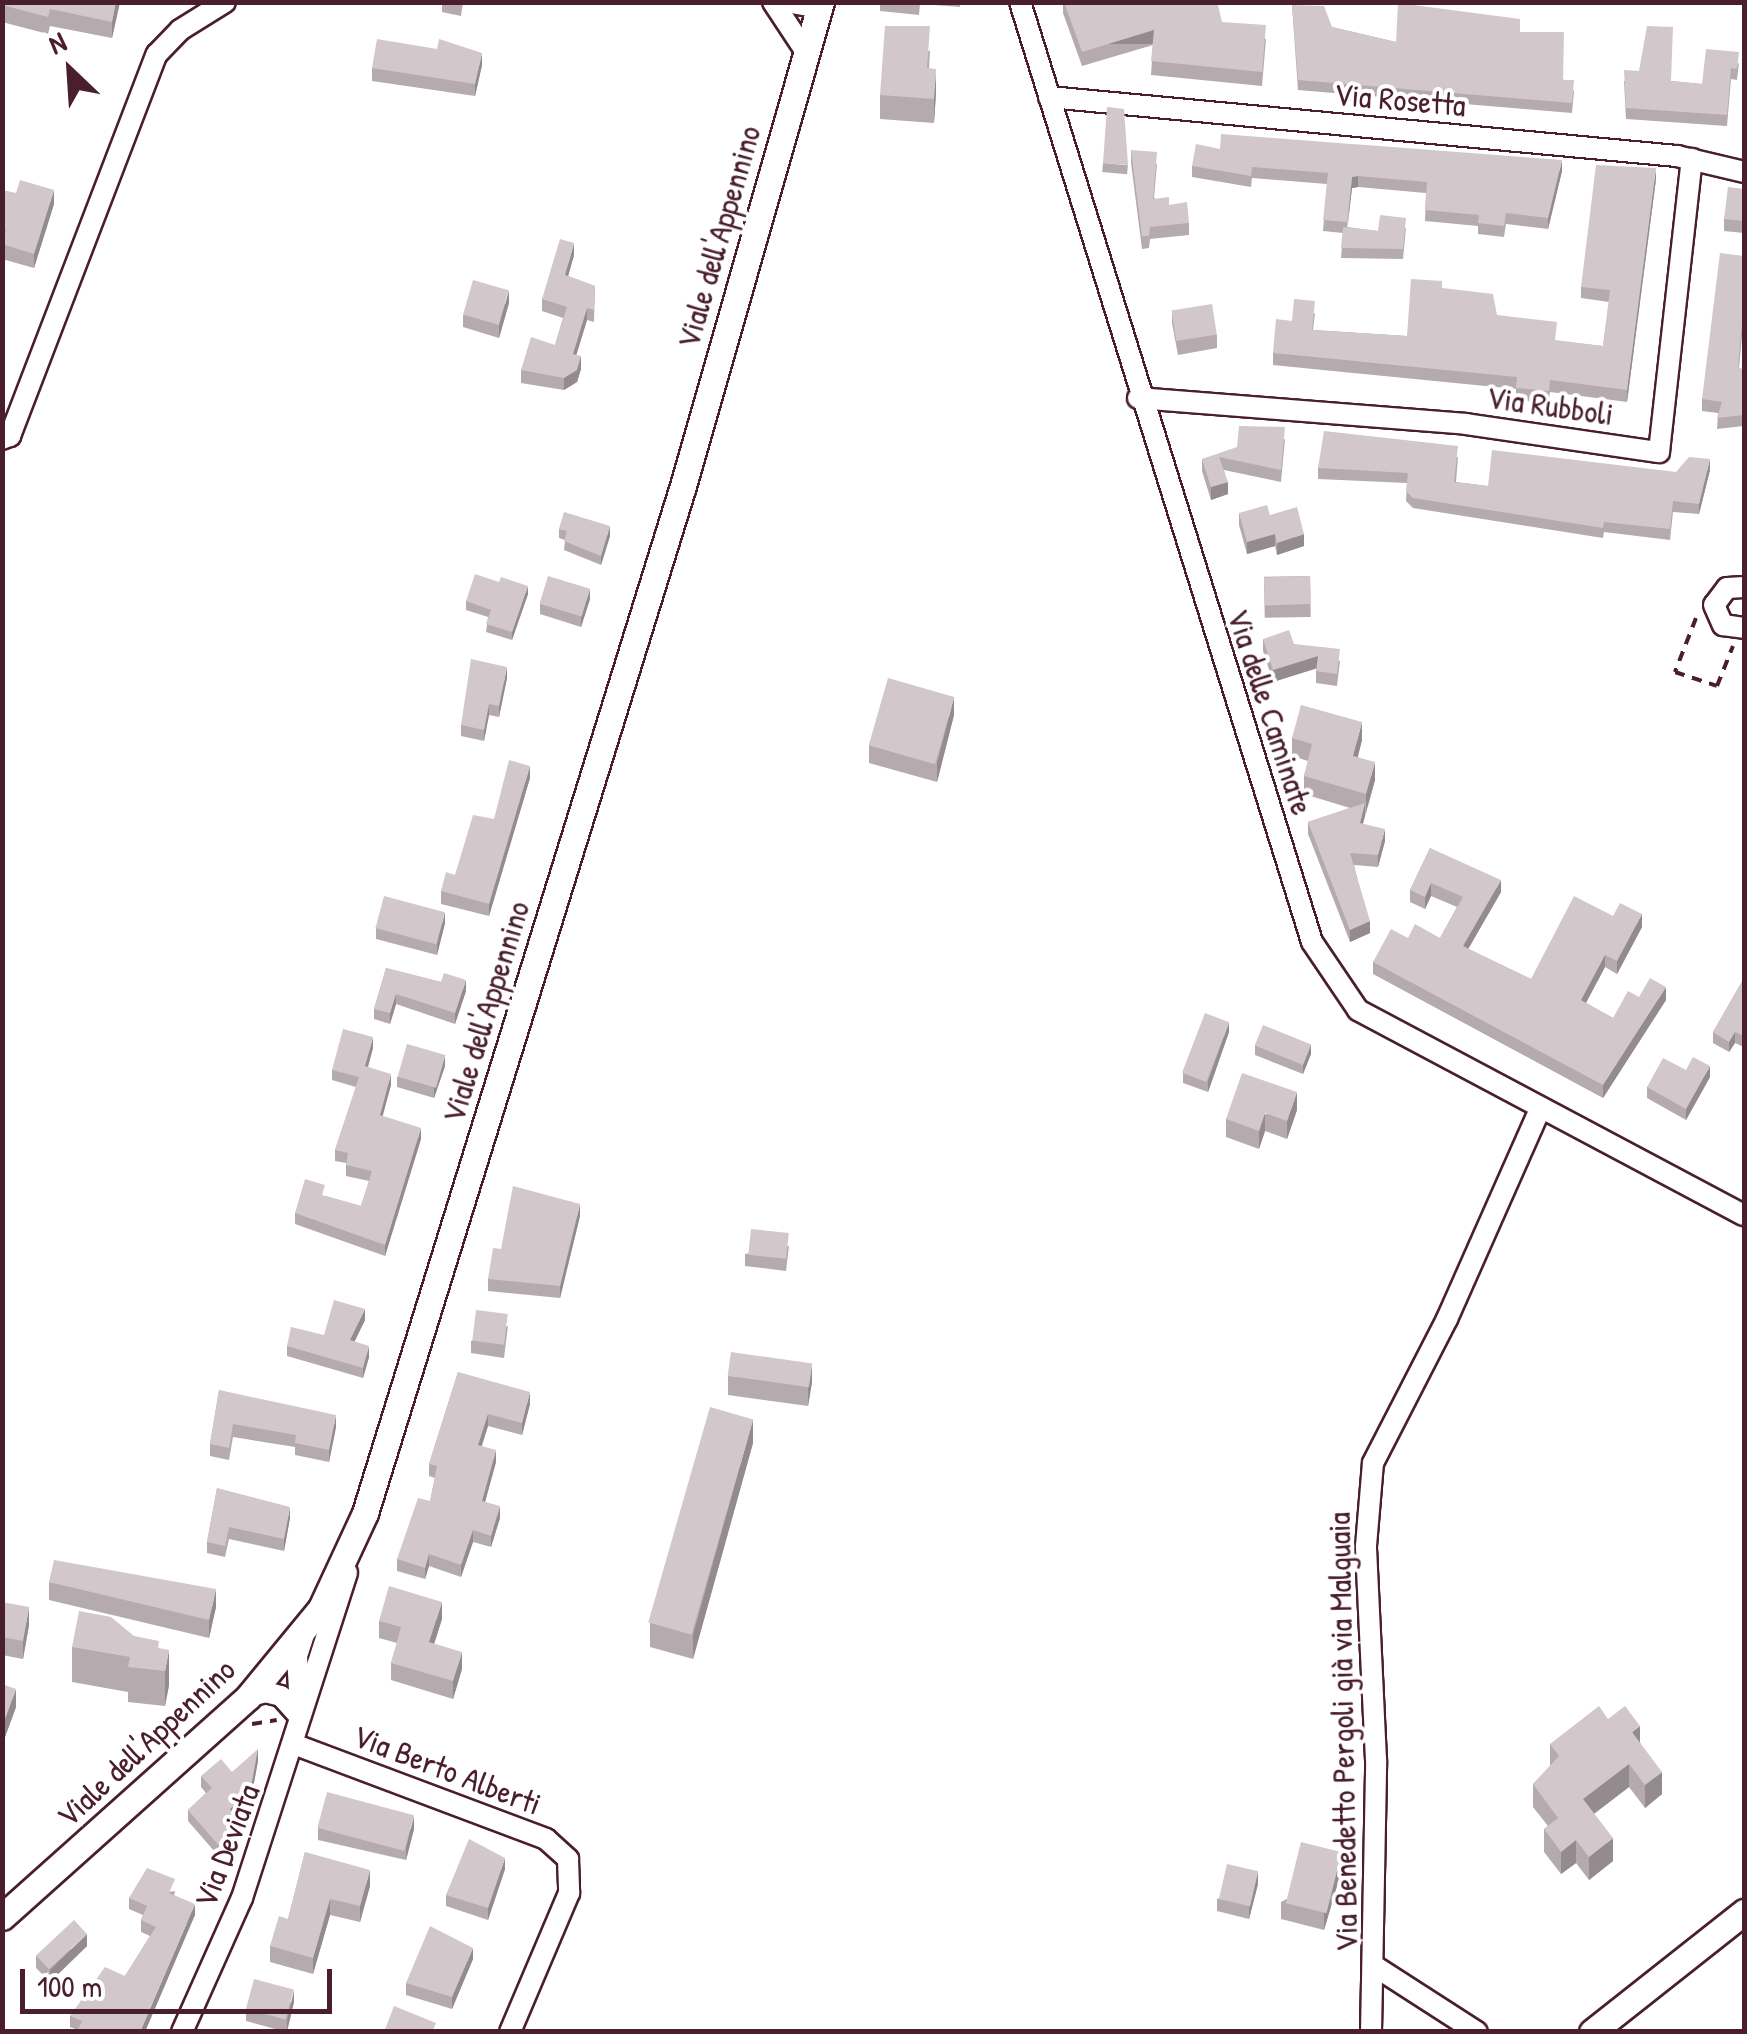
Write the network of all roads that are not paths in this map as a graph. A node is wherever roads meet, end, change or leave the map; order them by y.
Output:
1 (225, 2) edge
2 (774, 2) edge
3 (786, 2) edge
4 (1020, 2) edge
5 (821, 5) edge
6 (806, 52) junction
7 (1049, 98) junction
8 (1692, 159) junction
9 (1744, 172) edge
10 (1138, 398) junction
11 (2, 440) edge
12 (1744, 586) edge
13 (1742, 628) edge
14 (1540, 1108) junction
15 (1744, 1215) edge
16 (365, 1513) junction
17 (302, 1634) junction
18 (321, 1659) junction
19 (248, 1697) junction
20 (298, 1732) junction
21 (1744, 1912) edge
22 (2, 1916) edge
23 (1376, 1967) junction
24 (182, 2032) edge
25 (510, 2032) edge
26 (1372, 2032) edge
27 (1477, 2032) edge
28 (1592, 2032) edge

1 - 11 street
2 - 6 street
3 - 5 street
4 - 7 street, Via delle Caminate
5 - 6 main road, Viale dell'Appennino
6 - 16 main road, Viale dell'Appennino
7 - 8 street, Via Rosetta
7 - 10 street, Via delle Caminate
8 - 9 street, Via Rosetta
8 - 10 street, Via Rubboli
10 - 14 street, Via delle Caminate
12 - 13 street
14 - 15 street, Via delle Caminate
14 - 23 street, Via Benedetto Pergoli già via Malguaia
16 - 17 main road, Viale dell'Appennino
16 - 18 street, Via Deviata
17 - 18 street
17 - 19 main road, Viale dell'Appennino
17 - 20 street, Via Deviata
18 - 20 street, Via Deviata
19 - 20 street
19 - 22 main road, Viale dell'Appennino
20 - 24 street, Via Deviata
20 - 25 street, Via Berto Alberti
21 - 28 main road
23 - 26 street, Via Benedetto Pergoli già via Malguaia
23 - 27 street

